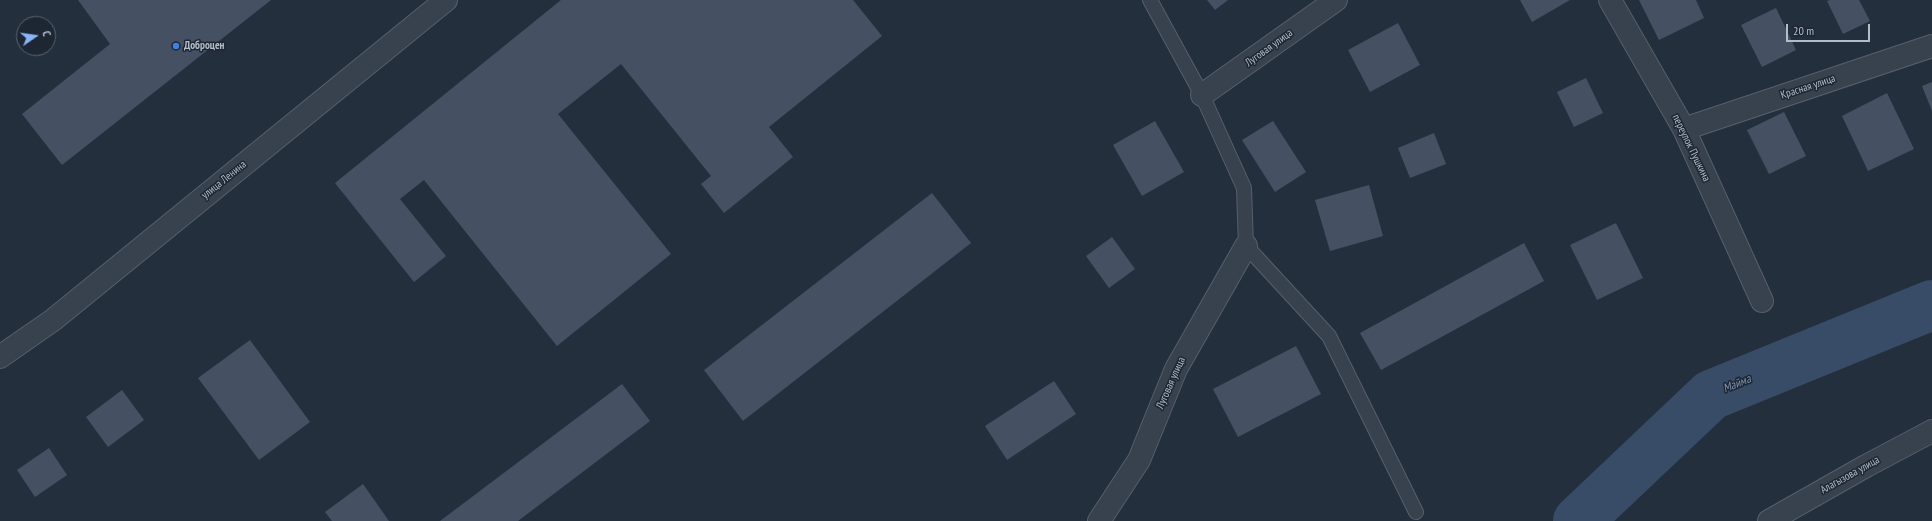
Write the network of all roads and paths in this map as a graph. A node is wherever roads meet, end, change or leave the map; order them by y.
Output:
1 (446, 0) edge
2 (1150, 0) edge
3 (1336, 0) edge
4 (1610, 0) edge
5 (1932, 46) edge
6 (1202, 96) junction
7 (1684, 129) junction
8 (1246, 246) junction
9 (1762, 301) dead end
10 (0, 357) edge
11 (1932, 431) edge
12 (1416, 512) dead end
13 (1099, 521) edge
14 (1769, 521) edge

1 - 10 street, улица Ленина
2 - 6 lane
3 - 6 street, Луговая улица
4 - 7 street, переулок Пушкина
5 - 7 street, Красная улица
6 - 8 lane
7 - 9 street, переулок Пушкина
8 - 12 lane
8 - 13 street, Луговая улица
11 - 14 street, Алагызова улица

